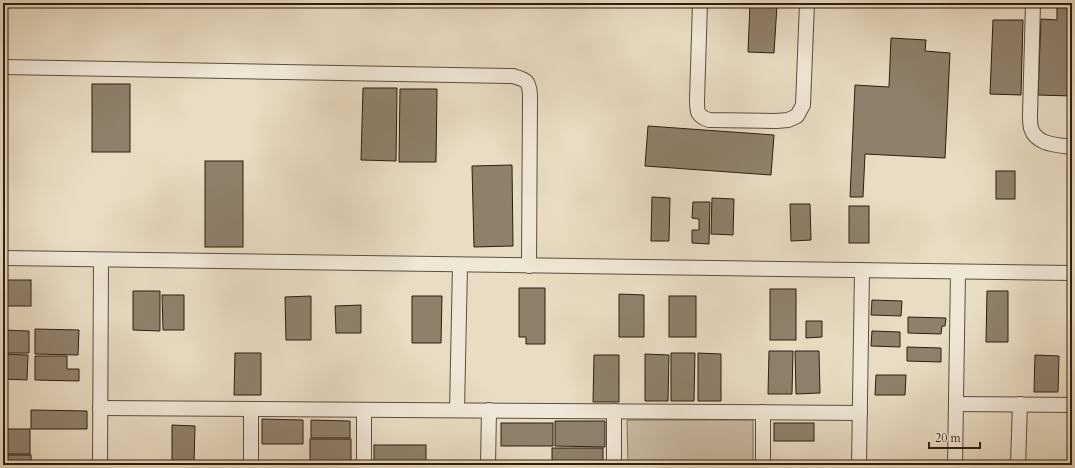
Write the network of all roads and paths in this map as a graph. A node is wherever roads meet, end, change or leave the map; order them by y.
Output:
1 (700, 3) edge
2 (807, 3) edge
3 (1033, 3) edge
4 (3, 66) edge
5 (1072, 147) edge
6 (3, 258) edge
7 (100, 260) junction
8 (460, 264) junction
9 (529, 266) junction
10 (862, 270) junction
11 (958, 272) junction
12 (1072, 273) edge
13 (956, 404) junction
14 (1020, 404) junction
15 (1072, 405) edge
16 (100, 408) junction
17 (251, 409) junction
18 (364, 410) junction
19 (457, 410) junction
20 (489, 410) junction
21 (614, 411) junction
22 (763, 412) junction
23 (860, 413) junction
24 (100, 465) edge
25 (251, 465) edge
26 (364, 465) edge
27 (488, 465) edge
28 (614, 465) edge
29 (763, 465) edge
30 (859, 465) edge
31 (955, 465) edge
32 (1018, 465) edge

1 - 2 street
3 - 5 street
4 - 9 street
6 - 7 street
7 - 8 street
7 - 16 street
8 - 9 street
8 - 19 street
9 - 10 street
10 - 11 street
10 - 23 street
11 - 12 street
11 - 13 street
13 - 14 street
13 - 31 street
14 - 15 street
14 - 32 street
16 - 17 street
16 - 24 street
17 - 18 street
17 - 25 street
18 - 19 street
18 - 26 street
19 - 20 street
20 - 21 street
20 - 27 street
21 - 22 street
21 - 28 street
22 - 23 street
22 - 29 street
23 - 30 street

